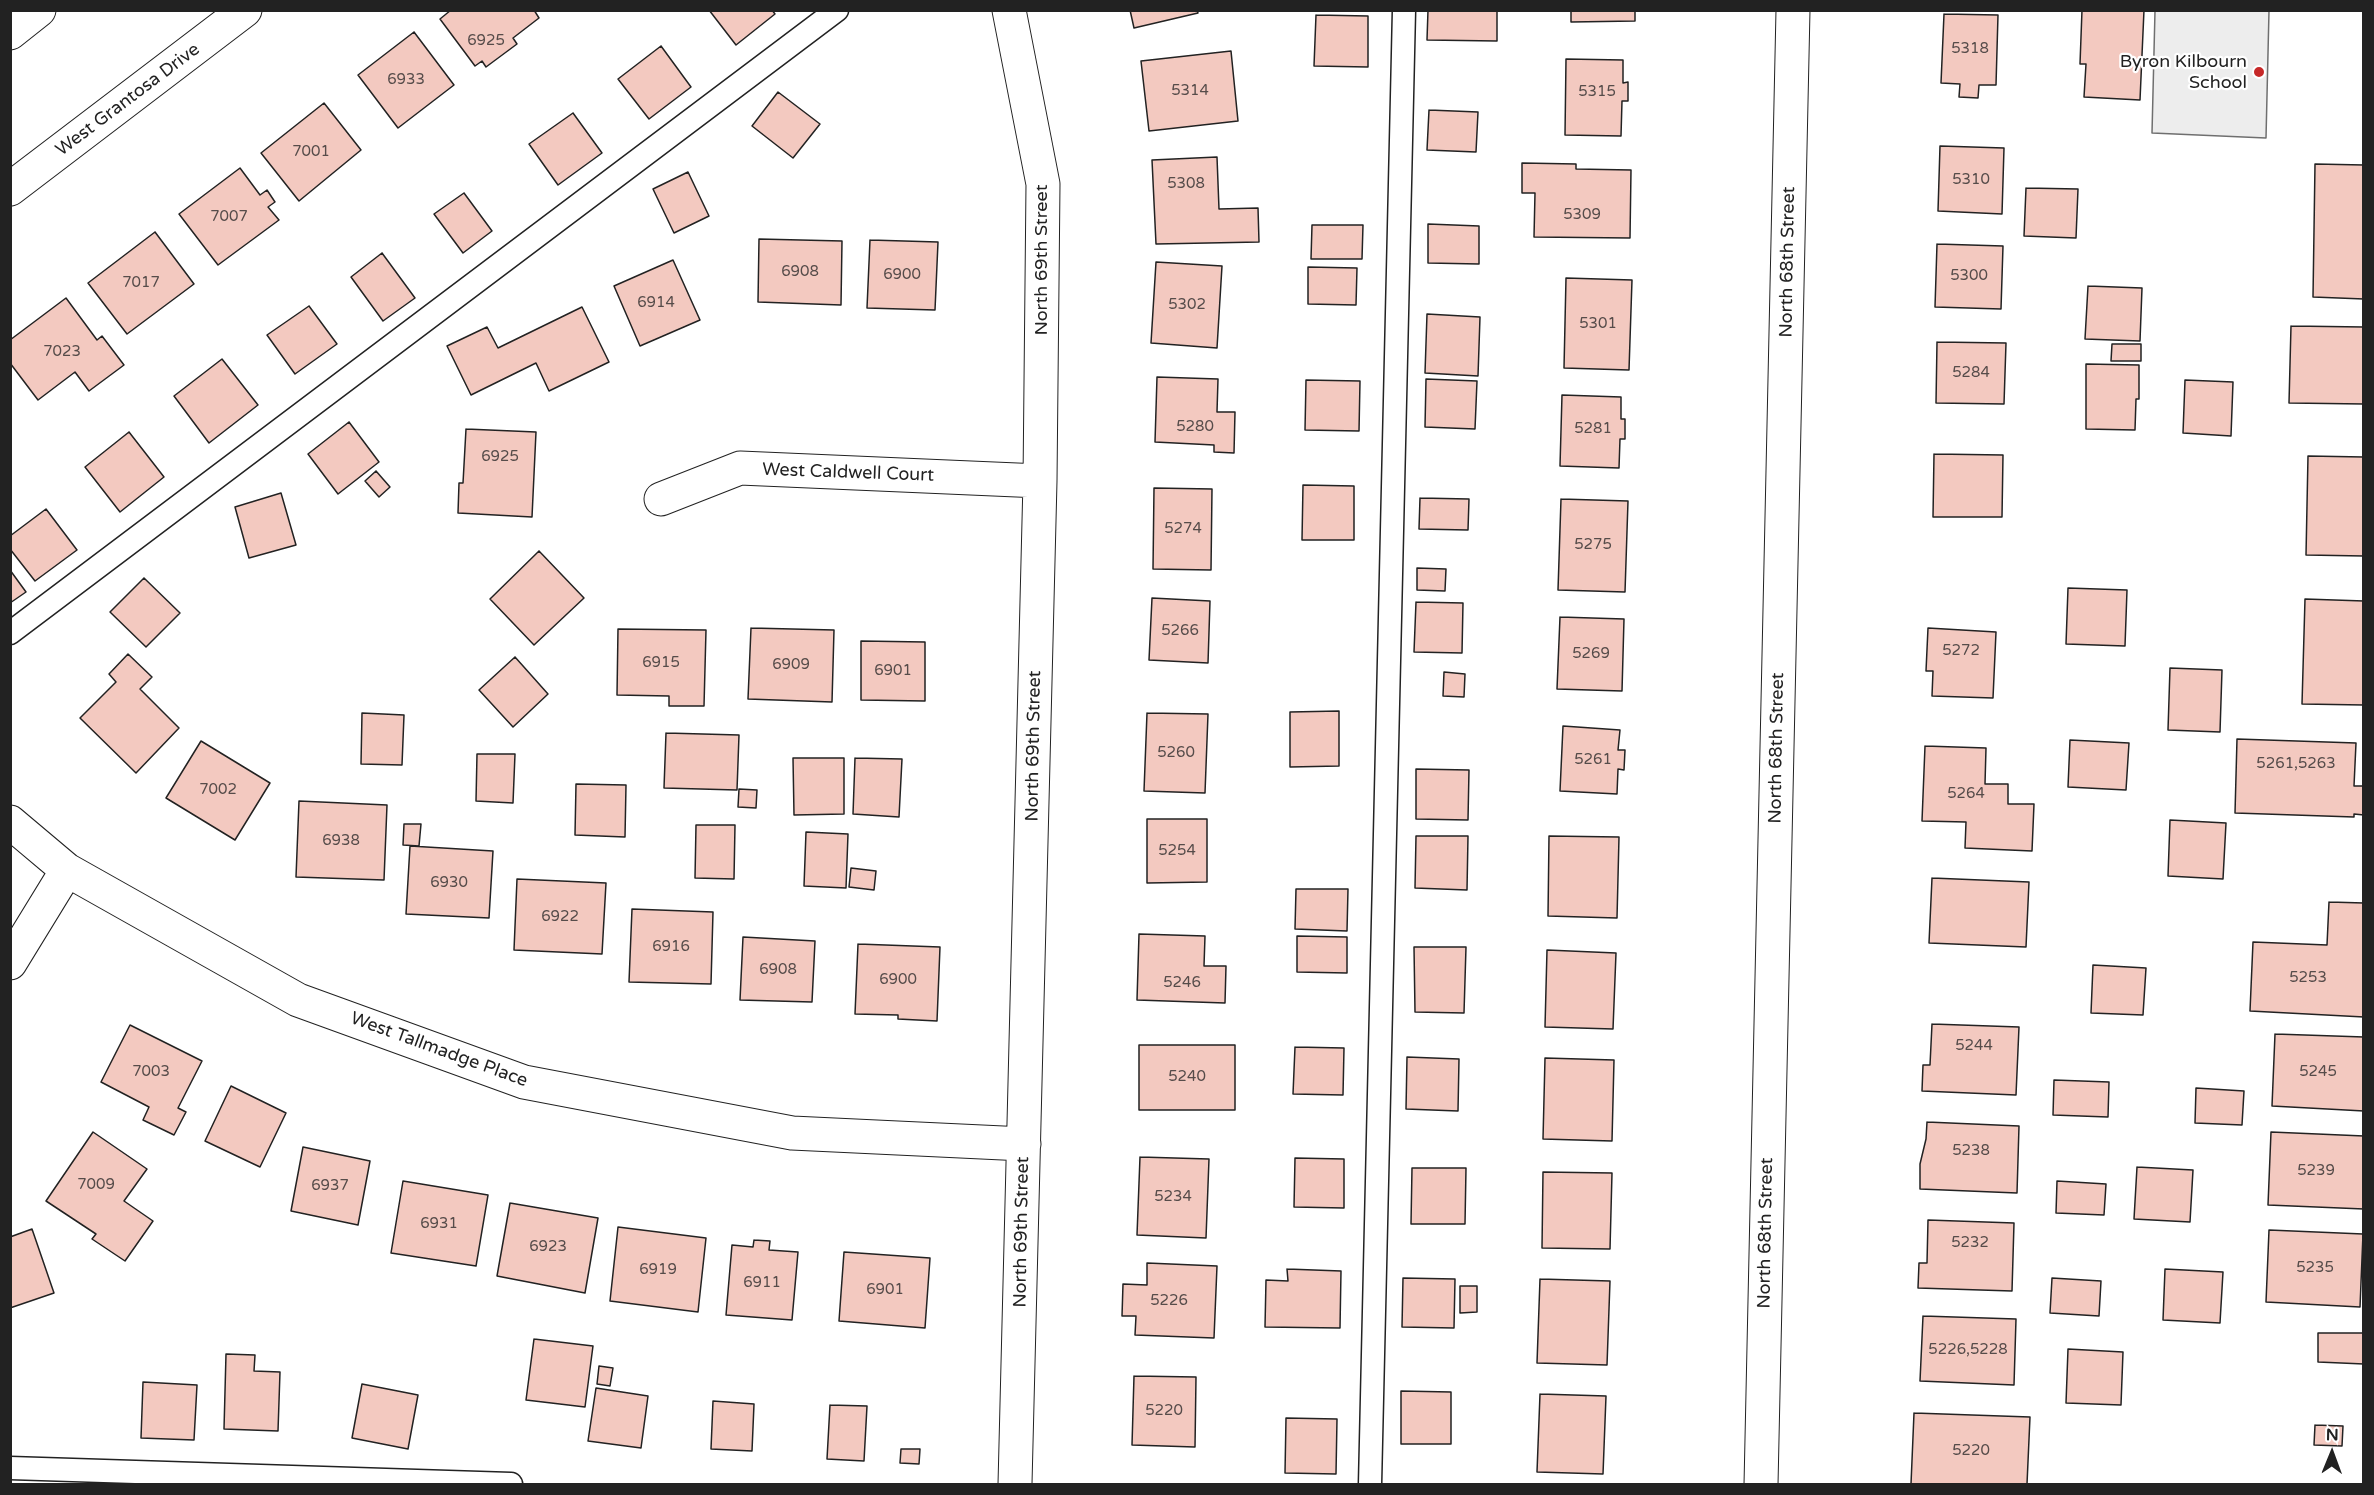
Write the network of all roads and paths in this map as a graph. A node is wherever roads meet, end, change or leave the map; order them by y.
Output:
1 (39, 10) edge
2 (245, 10) edge
3 (837, 10) edge
4 (1009, 10) edge
5 (1404, 10) edge
6 (1793, 10) edge
7 (10, 33) edge
8 (10, 189) edge
9 (1040, 481) junction
10 (662, 499) dead end
11 (10, 633) edge
12 (10, 822) edge
13 (67, 870) junction
14 (10, 963) edge
15 (1024, 1144) junction
16 (10, 1468) edge
17 (511, 1485) edge
18 (1015, 1485) edge
19 (1370, 1485) edge
20 (1761, 1485) edge

1 - 7 street
2 - 8 street, West Grantosa Drive
3 - 11 lane
4 - 9 street, North 69th Street
5 - 19 lane
6 - 20 street, North 68th Street
9 - 10 street, West Caldwell Court
9 - 15 street, North 69th Street
12 - 13 street, West Tallmadge Place
13 - 14 street
13 - 15 street, West Tallmadge Place
15 - 18 street, North 69th Street
16 - 17 lane

